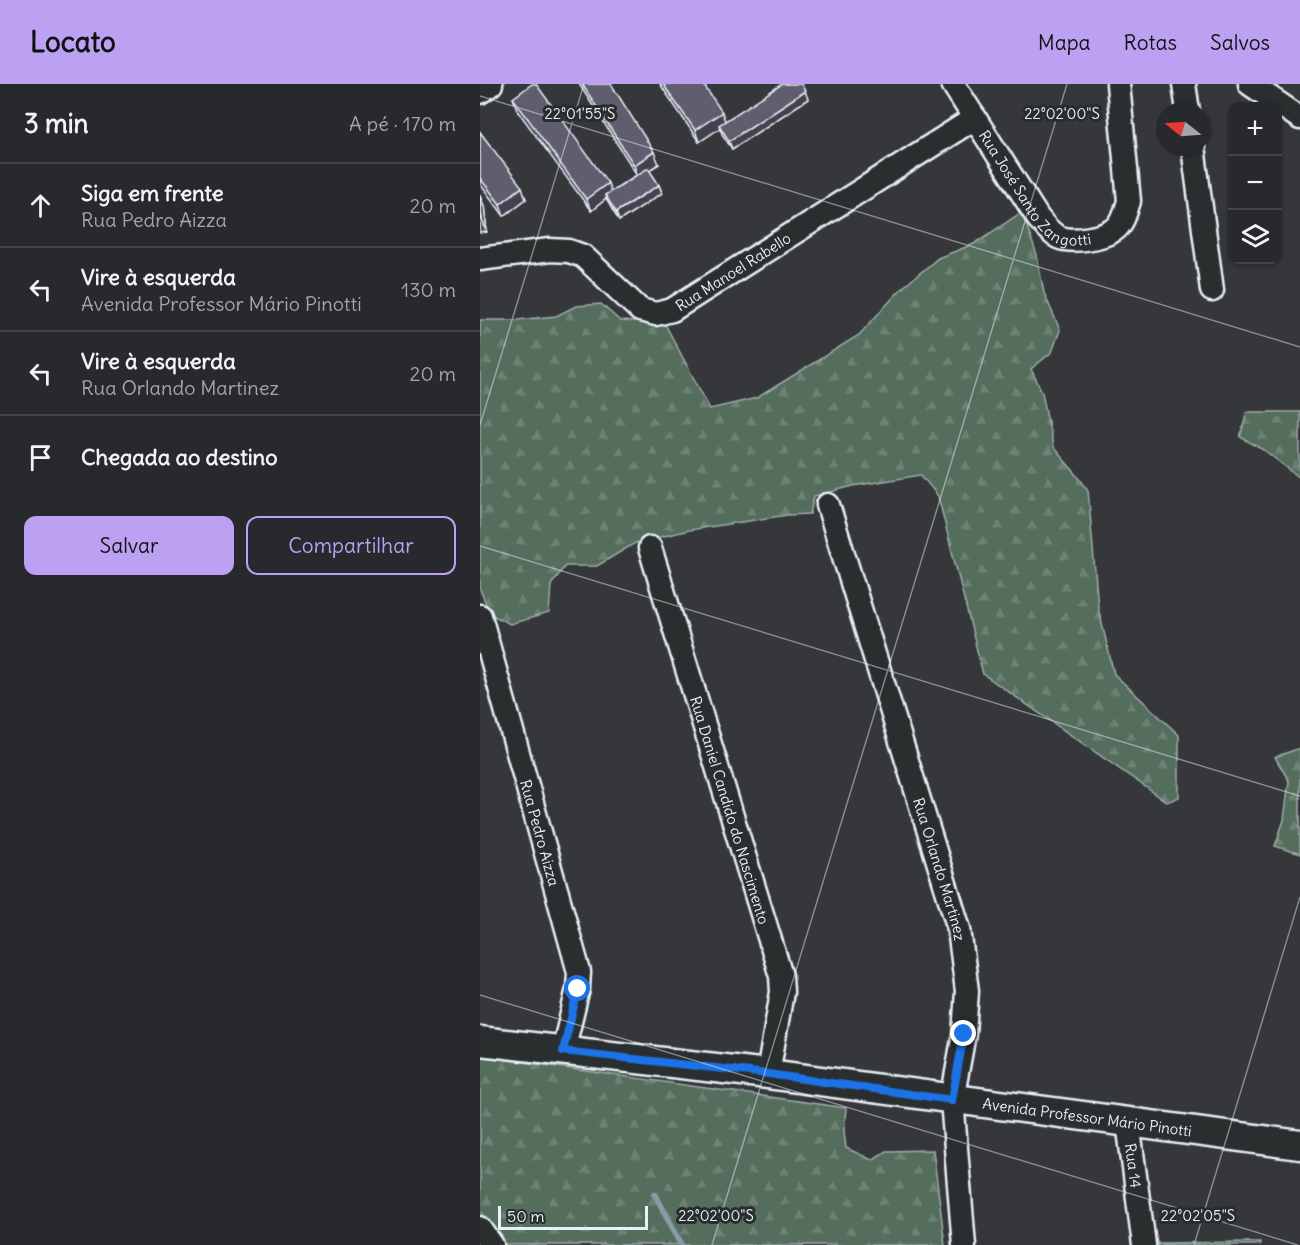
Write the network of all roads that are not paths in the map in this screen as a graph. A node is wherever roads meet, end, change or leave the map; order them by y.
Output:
1 (491, 84) edge
2 (953, 84) edge
3 (1118, 84) edge
4 (1184, 84) edge
5 (1250, 84) edge
6 (480, 92) edge
7 (1187, 102) edge
8 (975, 118) junction
9 (1300, 118) edge
10 (1193, 156) edge
11 (480, 259) edge
12 (1212, 290) dead end
13 (828, 505) dead end
14 (650, 549) dead end
15 (480, 616) edge
16 (480, 1041) edge
17 (563, 1051) junction
18 (768, 1074) junction
19 (952, 1100) junction
20 (1128, 1122) junction
21 (1300, 1145) edge
22 (480, 1228) edge
23 (492, 1245) edge
24 (964, 1245) edge
25 (1144, 1245) edge

1 - 6 street
2 - 8 street, Rua José Santo Zangotti
3 - 8 street, Rua José Santo Zangotti
4 - 7 street
5 - 9 street
8 - 11 street, Rua Manoel Rabello
10 - 12 street
13 - 19 street, Rua Orlando Martinez
14 - 18 street, Rua Daniel Candido do Nascimento
15 - 17 street, Rua Pedro Aizza
16 - 17 street, Avenida Professor Mário Pinotti
17 - 18 street, Avenida Professor Mário Pinotti
18 - 19 street, Avenida Professor Mário Pinotti
19 - 20 street, Avenida Professor Mário Pinotti
19 - 24 street, Rua Orlando Martinez
20 - 21 street, Avenida Professor Mário Pinotti
20 - 25 street, Rua 14
22 - 23 street

